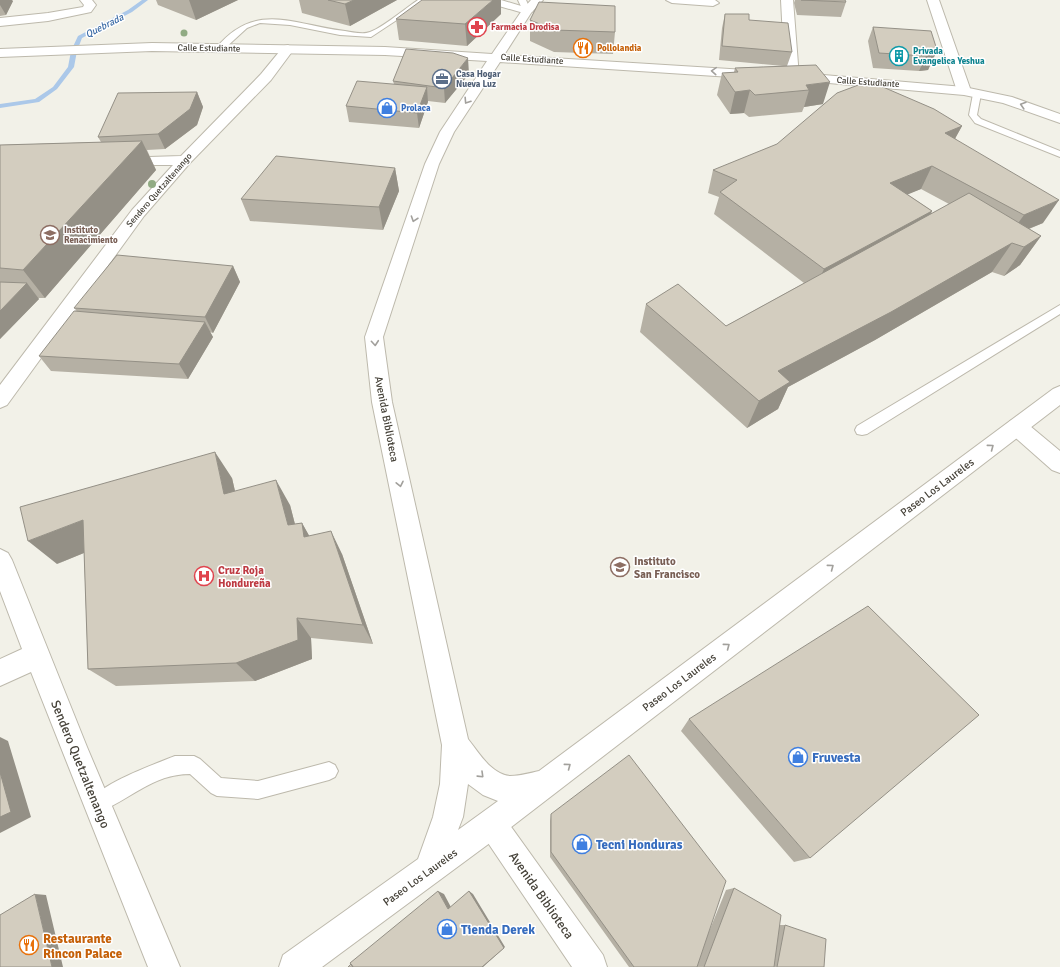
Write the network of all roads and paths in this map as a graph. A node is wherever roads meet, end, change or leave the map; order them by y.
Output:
1 (86, 0) edge
2 (423, 0) edge
3 (489, 0) edge
4 (537, 0) edge
5 (672, 0) edge
6 (787, 0) edge
7 (933, 0) edge
8 (713, 3) dead end
9 (524, 6) edge
10 (0, 22) edge
11 (220, 48) junction
12 (288, 49) junction
13 (0, 53) edge
14 (496, 57) junction
15 (792, 77) junction
16 (964, 91) junction
17 (977, 94) junction
18 (1060, 118) edge
19 (1060, 154) edge
20 (185, 160) junction
21 (108, 162) edge
22 (1060, 309) edge
23 (1060, 394) edge
24 (0, 400) edge
25 (1017, 427) junction
26 (862, 430) dead end
27 (1060, 464) edge
28 (0, 560) edge
29 (37, 655) junction
30 (0, 673) edge
31 (456, 745) junction
32 (329, 771) dead end
33 (544, 784) junction
34 (97, 804) junction
35 (492, 824) junction
36 (430, 869) junction
37 (164, 967) edge
38 (295, 967) edge
39 (591, 967) edge

1 - 10 street
2 - 11 lane
3 - 9 street
4 - 9 street, Avenida Biblioteca
5 - 8 street
6 - 15 street
7 - 16 street
9 - 14 street, Avenida Biblioteca
11 - 12 street, Calle Estudiante
11 - 13 street, Calle Estudiante
12 - 14 street, Calle Estudiante
12 - 20 street, Sendero Quetzaltenango
15 -> 14 street, Calle Estudiante
14 -> 31 street, Avenida Biblioteca
15 - 16 street, Calle Estudiante
16 - 17 street, Calle Estudiante
18 -> 17 street, Calle Estudiante
17 - 19 lane
20 - 21 street
20 - 24 street, Sendero Quetzaltenango
22 - 26 lane
23 - 25 street, Paseo Los Laureles
25 - 27 street
33 -> 25 street, Paseo Los Laureles
28 - 29 street, Sendero Quetzaltenango
29 - 30 street
29 - 34 street, Sendero Quetzaltenango
31 -> 33 street
31 - 36 street, Avenida Biblioteca
32 - 34 lane
33 - 35 street, Paseo Los Laureles
34 - 37 street, Sendero Quetzaltenango
35 - 36 street, Paseo Los Laureles
35 - 39 street, Avenida Biblioteca
36 - 38 street, Paseo Los Laureles

